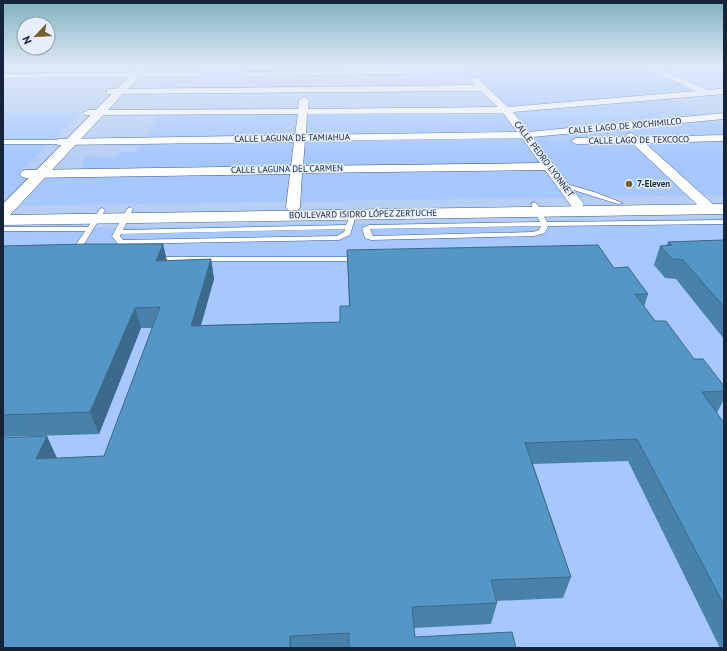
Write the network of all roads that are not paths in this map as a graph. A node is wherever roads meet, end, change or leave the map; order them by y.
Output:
1 (110, 96) edge
2 (304, 96) edge
3 (491, 96) edge
4 (658, 96) edge
5 (506, 110) junction
6 (302, 112) junction
7 (93, 113) junction
8 (724, 116) edge
9 (620, 126) junction
10 (300, 138) junction
11 (527, 138) junction
12 (724, 138) edge
13 (635, 140) junction
14 (3, 142) edge
15 (65, 142) junction
16 (549, 166) junction
17 (296, 169) junction
18 (41, 173) junction
19 (26, 174) junction
20 (563, 185) junction
21 (9, 189) dead end
22 (620, 203) junction
23 (577, 204) junction
24 (715, 205) edge
25 (293, 207) junction
26 (498, 208) junction
27 (539, 213) junction
28 (3, 214) edge
29 (96, 219) junction
30 (124, 220) junction
31 (351, 221) junction
32 (724, 222) edge
33 (566, 224) junction
34 (3, 229) edge
35 (618, 229) dead end
36 (364, 259) edge
37 (77, 260) edge
38 (145, 260) edge

1 - 7 main road
2 - 6 street
3 - 5 street, CALLE PEDRO LYONNET
4 - 5 street
5 - 6 street
5 - 11 street, CALLE PEDRO LYONNET
6 - 7 street
6 - 10 street
7 - 15 main road
8 - 9 street, CALLE LAGO DE XOCHIMILCO
9 - 11 street, CALLE LAGO DE XOCHIMILCO
9 - 13 street
10 - 11 street, CALLE LAGUNA DE TAMIAHUA
10 - 15 street, CALLE LAGUNA DE TAMIAHUA
10 - 17 street
11 - 13 street, CALLE LAGO DE TEXCOCO
11 - 16 street, CALLE PEDRO LYONNET
12 - 13 street, CALLE LAGO DE TEXCOCO
13 - 24 street
14 - 15 lane
15 - 18 main road
15 - 19 main road
16 - 17 street, CALLE LAGUNA DEL CARMEN
16 - 20 street, CALLE PEDRO LYONNET
17 - 18 street, CALLE LAGUNA DEL CARMEN
17 - 25 street
18 - 19 street, CALLE LAGUNA DEL CARMEN
18 - 28 main road
19 - 21 main road
20 - 22 lane
20 - 23 street, CALLE PEDRO LYONNET
22 - 23 main road, BOULEVARD ISIDRO LÓPEZ ZERTUCHE
22 - 24 main road, BOULEVARD ISIDRO LÓPEZ ZERTUCHE
23 - 27 main road, BOULEVARD ISIDRO LÓPEZ ZERTUCHE
24 - 27 main road, BOULEVARD ISIDRO LÓPEZ ZERTUCHE
25 - 26 main road, BOULEVARD ISIDRO LÓPEZ ZERTUCHE
25 - 30 main road, BOULEVARD ISIDRO LÓPEZ ZERTUCHE
26 - 27 main road, BOULEVARD ISIDRO LÓPEZ ZERTUCHE
26 - 31 main road, BOULEVARD ISIDRO LÓPEZ ZERTUCHE
27 - 27 lane
27 - 33 lane
28 - 29 main road, BOULEVARD ISIDRO LÓPEZ ZERTUCHE
29 - 30 main road, BOULEVARD ISIDRO LÓPEZ ZERTUCHE
29 - 34 lane
29 - 37 lane
30 - 31 main road, BOULEVARD ISIDRO LÓPEZ ZERTUCHE
30 - 31 lane
32 - 33 lane
33 - 35 lane
36 - 38 lane

